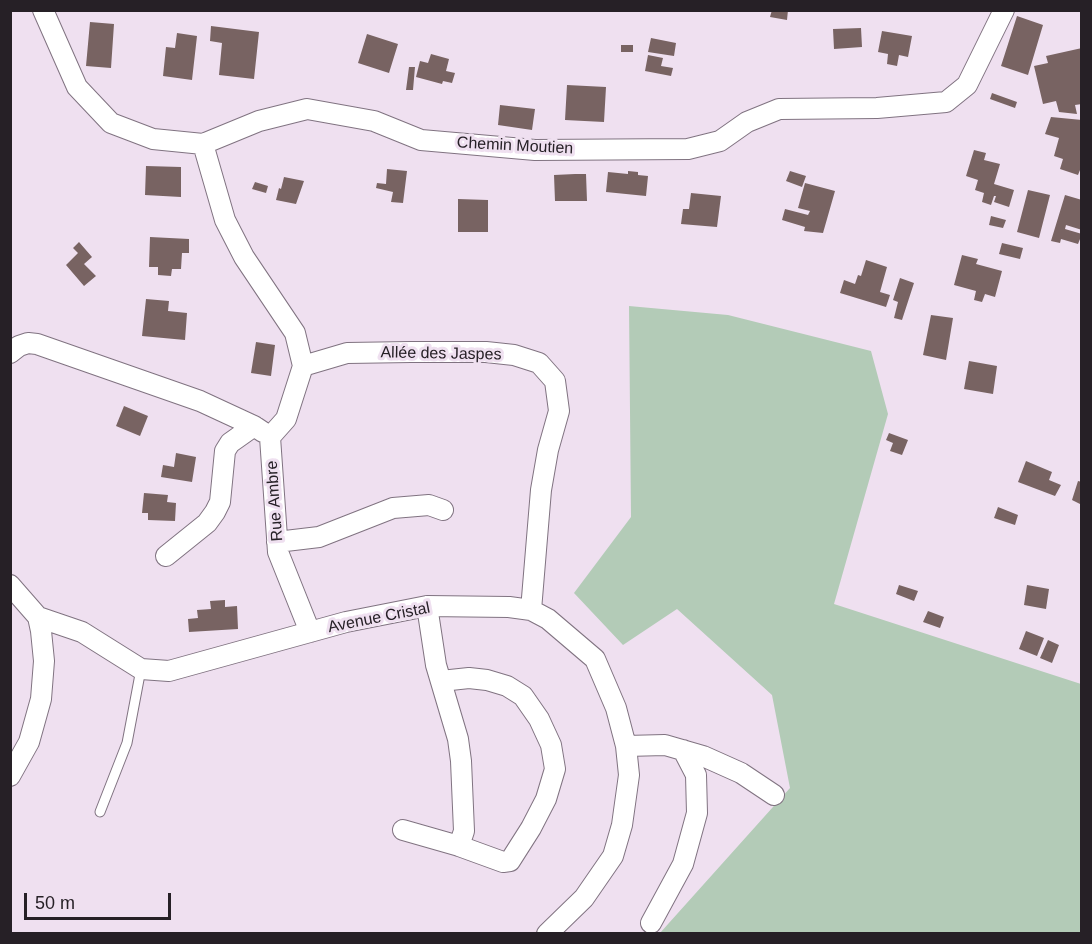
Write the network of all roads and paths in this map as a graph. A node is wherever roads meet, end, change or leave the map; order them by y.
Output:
1 (43, 10) edge
2 (1004, 10) edge
3 (203, 144) junction
4 (10, 353) edge
5 (303, 366) junction
6 (262, 431) junction
7 (443, 510) dead end
8 (277, 542) junction
9 (166, 556) dead end
10 (10, 585) edge
11 (427, 606) junction
12 (531, 610) junction
13 (38, 616) junction
14 (310, 632) junction
15 (141, 669) junction
16 (441, 681) junction
17 (626, 746) junction
18 (683, 750) junction
19 (10, 776) edge
20 (774, 795) dead end
21 (100, 812) dead end
22 (403, 830) dead end
23 (459, 846) junction
24 (651, 923) dead end
25 (547, 933) edge

1 - 3 street, Chemin Moutien
2 - 3 street, Chemin Moutien
3 - 5 street
4 - 6 street
5 - 6 street
5 - 12 street, Allée des Jaspes
6 - 8 street, Rue Ambre
6 - 9 street
7 - 8 street
8 - 14 street, Rue Ambre
10 - 13 street
11 - 12 street, Avenue Cristal
11 - 14 street, Avenue Cristal
11 - 16 street
12 - 17 street, Avenue Cristal
13 - 15 street, Avenue Cristal
13 - 19 street
14 - 15 street, Avenue Cristal
15 - 21 lane
16 - 23 street
16 - 23 street
17 - 18 street
17 - 25 street, Avenue Cristal
18 - 20 street
18 - 24 street
22 - 23 street

